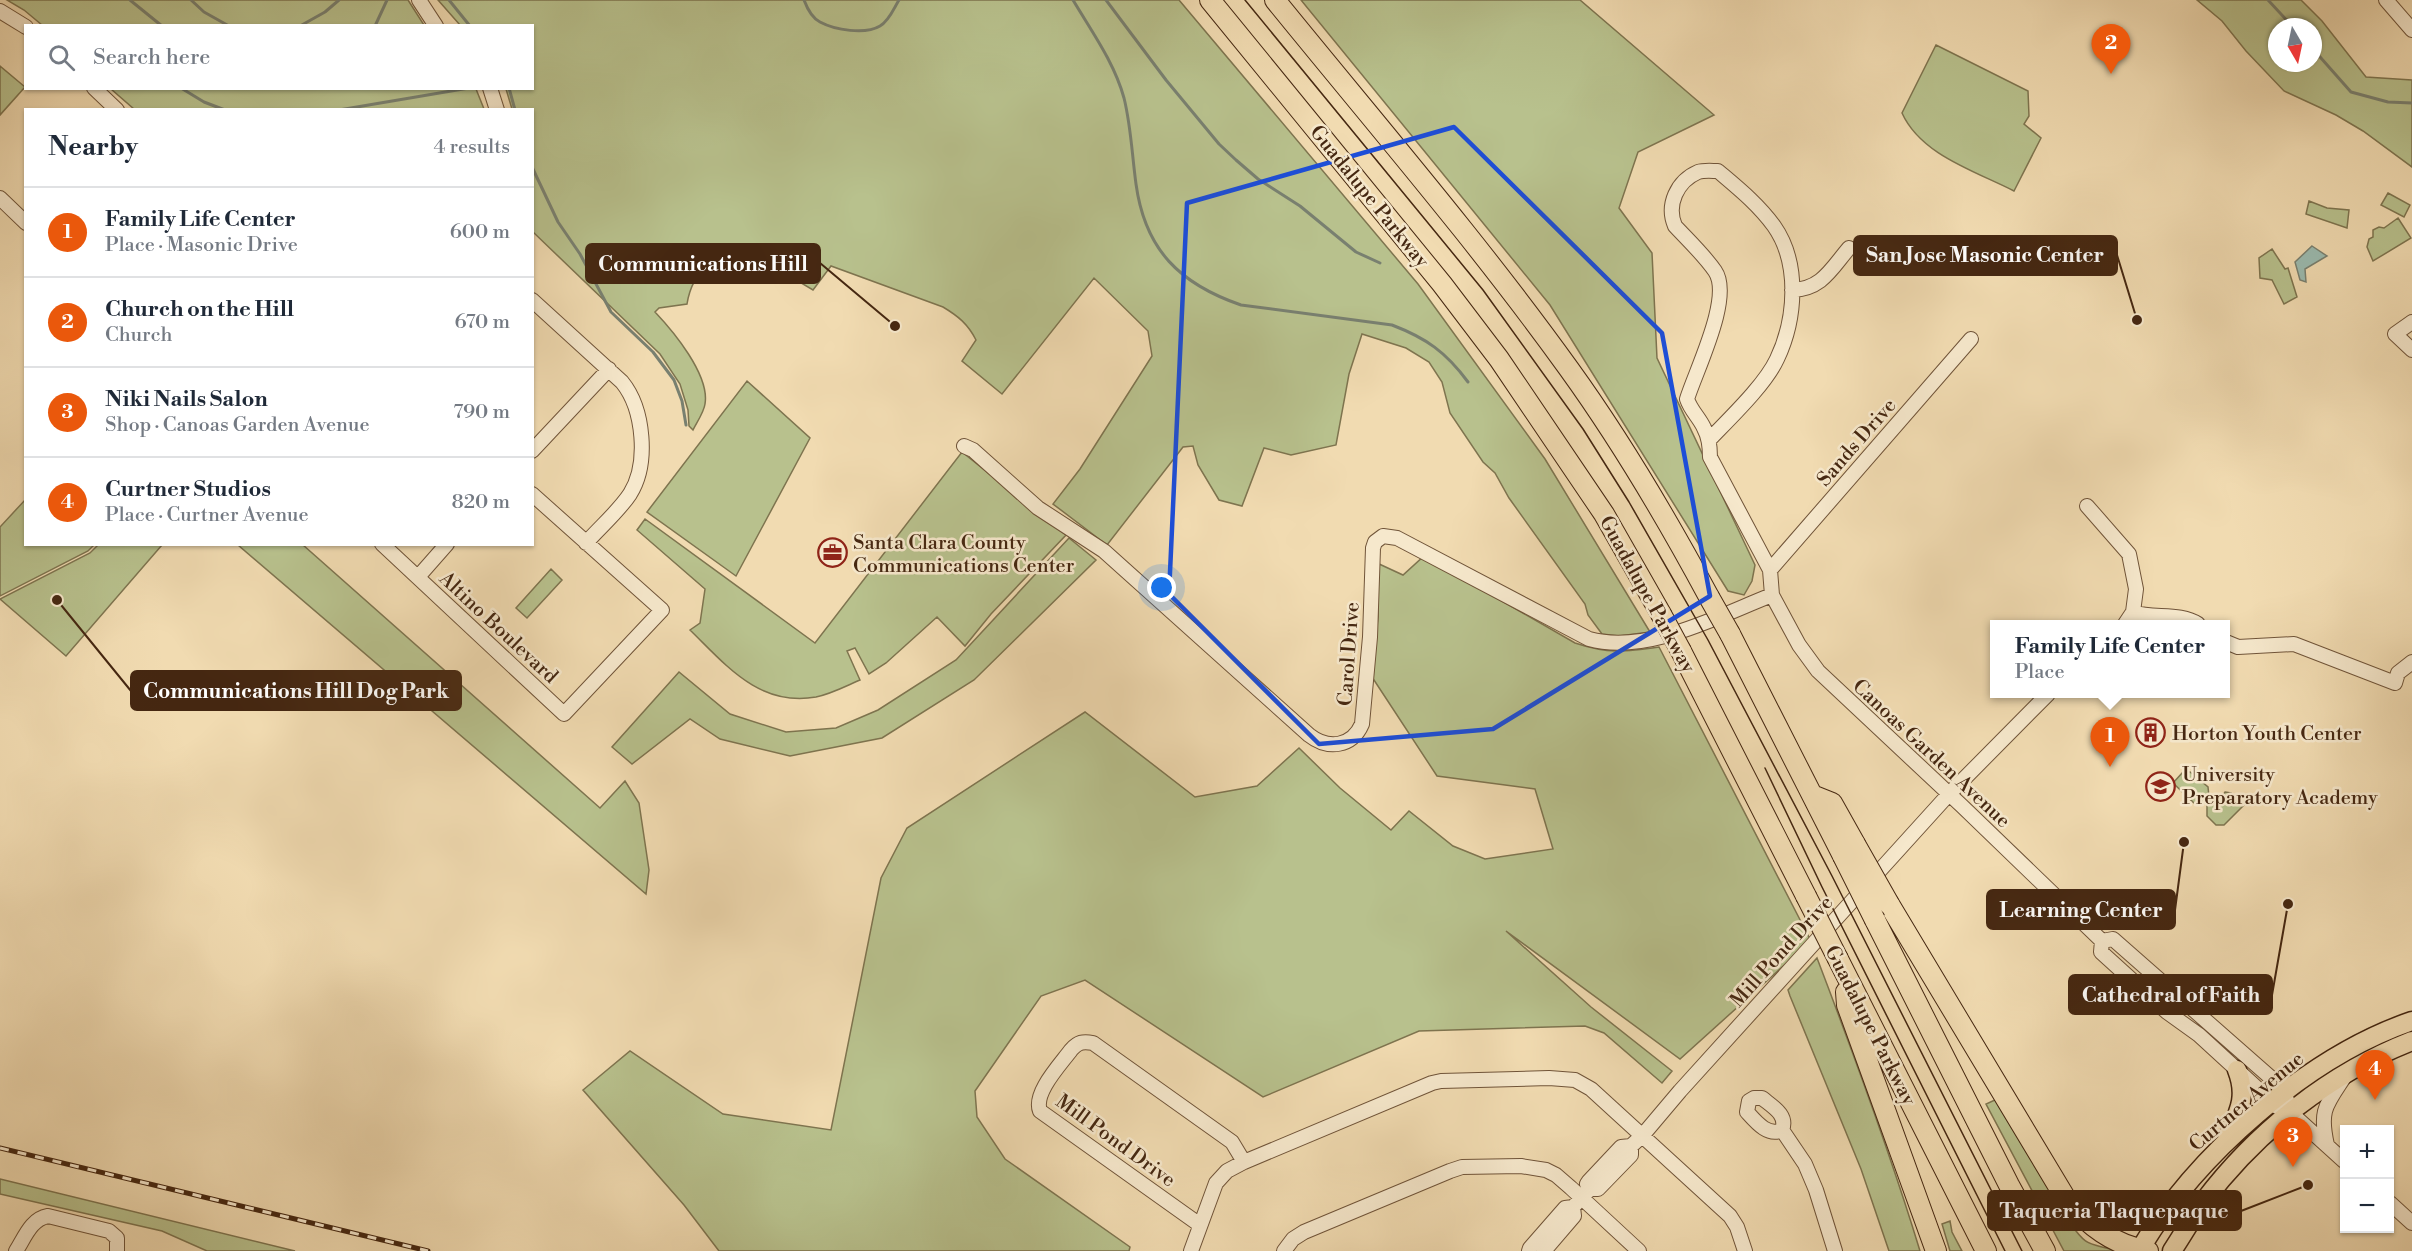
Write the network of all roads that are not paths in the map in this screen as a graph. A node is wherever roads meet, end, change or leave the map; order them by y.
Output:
1 (419, 0) edge
2 (1210, 0) edge
3 (1275, 0) edge
4 (2386, 0) edge
5 (0, 11) edge
6 (435, 24) edge
7 (24, 26) edge
8 (2412, 30) edge
9 (95, 90) edge
10 (491, 90) edge
11 (115, 108) edge
12 (496, 108) edge
13 (0, 198) edge
14 (24, 221) edge
15 (1849, 248) dead end
16 (1792, 290) junction
17 (534, 302) edge
18 (2412, 322) edge
19 (1971, 339) dead end
20 (2412, 351) edge
21 (609, 369) junction
22 (1709, 440) junction
23 (964, 446) dead end
24 (534, 450) edge
25 (534, 496) edge
26 (2087, 506) dead end
27 (586, 543) junction
28 (383, 546) edge
29 (445, 546) edge
30 (1770, 570) junction
31 (418, 577) junction
32 (1772, 596) junction
33 (2133, 612) junction
34 (2128, 620) edge
35 (2187, 620) edge
36 (2230, 644) edge
37 (2412, 662) edge
38 (2043, 698) edge
39 (1949, 794) junction
40 (1849, 850) junction
41 (2102, 941) junction
42 (1842, 968) junction
43 (2412, 1021) edge
44 (2412, 1041) edge
45 (2237, 1070) junction
46 (2347, 1073) junction
47 (2278, 1098) junction
48 (2291, 1113) junction
49 (1782, 1130) junction
50 (1642, 1136) junction
51 (2327, 1145) junction
52 (2224, 1146) junction
53 (2340, 1157) edge
54 (1244, 1162) junction
55 (1582, 1198) junction
56 (2394, 1207) edge
57 (2412, 1223) edge
58 (1200, 1225) junction
59 (2142, 1250) edge
60 (16, 1251) edge
61 (117, 1251) edge
62 (1191, 1251) edge
63 (1284, 1251) edge
64 (1530, 1251) edge
65 (1544, 1251) edge
66 (1639, 1251) edge
67 (1745, 1251) edge
68 (1835, 1251) edge
69 (1936, 1251) edge
70 (1986, 1251) edge
71 (2045, 1251) edge
72 (2172, 1251) edge

1 - 6 street
2 - 42 highway, Guadalupe Parkway, bridge
3 - 40 highway, bridge
4 - 8 street
5 - 7 street
9 - 11 street
10 - 12 street
13 - 14 street
15 - 16 street
16 - 22 street
16 - 22 street
17 - 21 street
18 - 20 street
19 - 30 street, Sands Drive
21 - 24 street
21 - 27 street
22 - 30 street
23 - 32 street, Carol Drive
25 - 27 street
26 - 33 street
27 - 31 street, Altino Boulevard
28 - 31 street, Altino Boulevard
29 - 31 street
30 - 32 street, Canoas Garden Avenue
32 - 39 street, Canoas Garden Avenue
33 - 34 street
33 - 35 street
36 - 37 street
38 - 39 street, Mill Pond Drive
39 - 41 street, Canoas Garden Avenue
39 - 50 street, Mill Pond Drive
40 - 59 highway, bridge
40 - 71 highway, bridge
41 - 45 street, Canoas Garden Avenue
41 - 47 street, Canoas Garden Avenue
42 - 69 highway
42 - 70 highway, Guadalupe Parkway
43 - 47 main road, Curtner Avenue
44 - 46 main road, Curtner Avenue
45 - 47 street, Canoas Garden Avenue
45 - 52 main road
46 - 48 main road, Curtner Avenue
46 - 51 street
47 - 48 street, Canoas Garden Avenue
47 - 52 main road, Curtner Avenue
48 - 51 street, Canoas Garden Avenue
48 - 72 main road, Curtner Avenue
49 - 49 street
49 - 68 street
50 - 54 street
50 - 55 street, Mill Pond Drive
50 - 67 street
51 - 53 street, Canoas Garden Avenue
52 - 59 main road, Curtner Avenue
54 - 58 street
54 - 58 street, Mill Pond Drive
55 - 63 street
55 - 64 street, Mill Pond Drive
55 - 65 street, Mill Pond Drive
55 - 66 street
56 - 57 street
58 - 62 street
60 - 61 street

